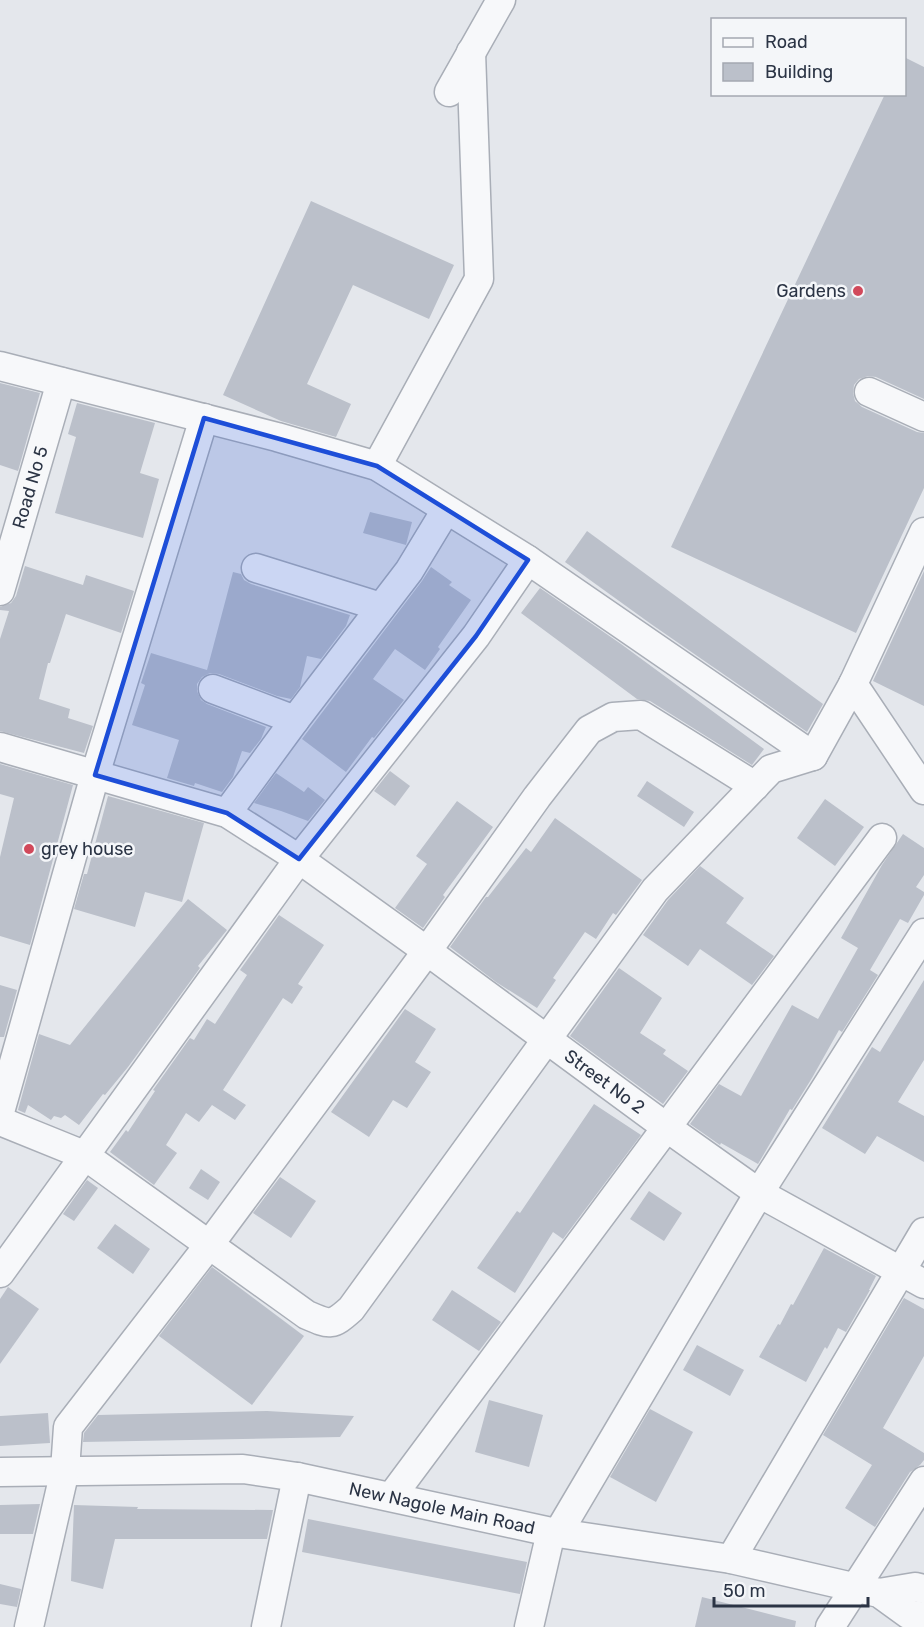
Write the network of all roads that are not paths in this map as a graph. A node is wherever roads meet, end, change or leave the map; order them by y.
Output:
1 (501, 0) edge
2 (471, 52) junction
3 (448, 92) dead end
4 (0, 366) edge
5 (61, 382) junction
6 (869, 392) dead end
7 (924, 417) edge
8 (204, 418) junction
9 (376, 466) junction
10 (446, 510) junction
11 (924, 532) edge
12 (528, 561) junction
13 (256, 568) dead end
14 (0, 591) edge
15 (381, 607) junction
16 (853, 684) junction
17 (213, 689) dead end
18 (295, 720) junction
19 (0, 747) edge
20 (813, 756) junction
21 (95, 775) junction
22 (755, 786) junction
23 (924, 790) edge
24 (227, 813) junction
25 (882, 838) dead end
26 (299, 859) junction
27 (924, 933) edge
28 (427, 951) junction
29 (548, 1039) junction
30 (0, 1113) edge
31 (0, 1122) edge
32 (666, 1127) junction
33 (84, 1155) junction
34 (759, 1193) junction
35 (924, 1232) edge
36 (209, 1245) junction
37 (0, 1273) edge
38 (913, 1278) edge
39 (65, 1470) junction
40 (0, 1472) edge
41 (297, 1477) junction
42 (924, 1481) edge
43 (392, 1496) junction
44 (555, 1532) junction
45 (731, 1559) junction
46 (924, 1589) edge
47 (867, 1591) junction
48 (924, 1617) edge
49 (29, 1627) edge
50 (267, 1627) edge
51 (529, 1627) edge
52 (830, 1627) edge

1 - 2 street
2 - 3 street
2 - 9 street
4 - 5 street
5 - 8 street
5 - 14 street, Road No 5
6 - 7 street
8 - 9 street
8 - 21 street
9 - 10 street
10 - 12 street
10 - 15 street
11 - 16 street
12 - 20 street
12 - 26 street
13 - 15 street
15 - 18 street
16 - 20 street
16 - 23 street
17 - 18 street
18 - 24 street
19 - 21 street, Street No 2
20 - 22 street
21 - 24 street, Street No 2
21 - 30 street
22 - 28 street
22 - 29 street
24 - 26 street, Street No 2
25 - 32 street
26 - 28 street, Street No 2
26 - 33 street
27 - 34 street
28 - 29 street, Street No 2
28 - 36 street
29 - 32 street, Street No 2
29 - 36 street
31 - 33 street
32 - 34 street, Street No 2
32 - 43 street
33 - 36 street
33 - 37 street
34 - 38 street, Street No 2
34 - 44 street
35 - 38 street
36 - 39 street
38 - 45 street
39 - 40 street, New Nagole Main Road
39 - 41 street, New Nagole Main Road
39 - 49 street
41 - 43 street, New Nagole Main Road
41 - 50 street
42 - 47 street
43 - 44 street, New Nagole Main Road
44 - 45 street, New Nagole Main Road
44 - 51 street
45 - 47 street, New Nagole Main Road
46 - 47 street, New Nagole Main Road
47 - 48 street, New Nagole Main Road
47 - 52 street

